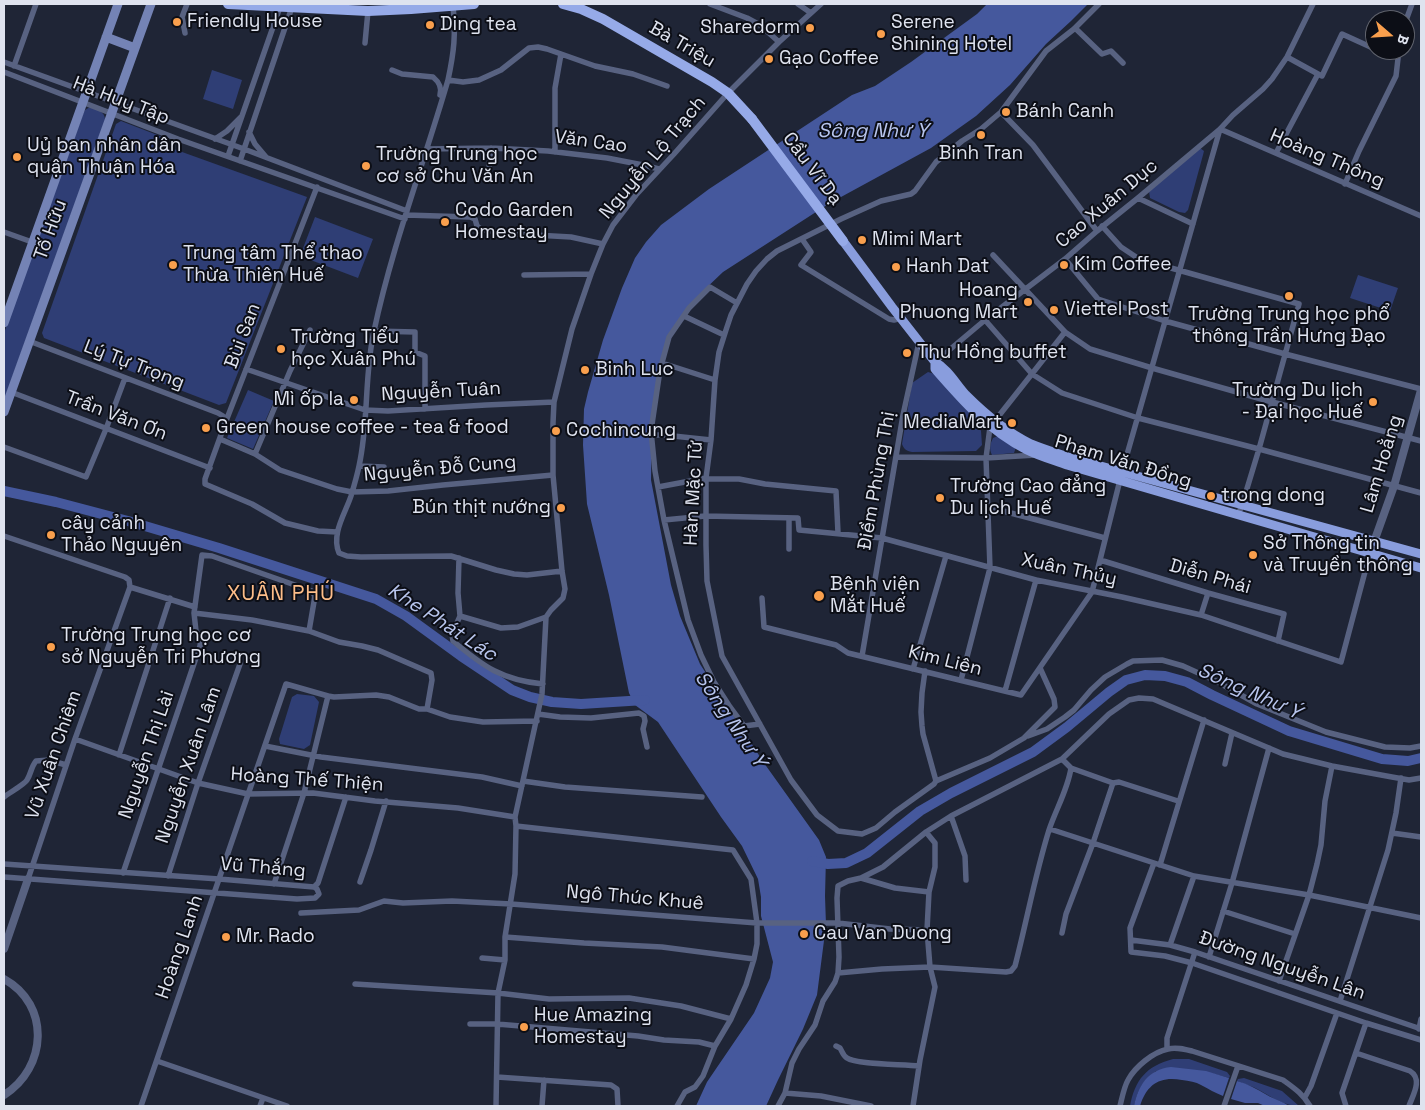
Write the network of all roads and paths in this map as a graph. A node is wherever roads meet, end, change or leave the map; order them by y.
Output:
1 (36, 4) edge
2 (118, 4) edge
3 (151, 4) edge
4 (187, 4) edge
5 (228, 4) edge
6 (452, 4) edge
7 (474, 4) edge
8 (563, 4) edge
9 (710, 4) edge
10 (798, 4) edge
11 (821, 4) edge
12 (1098, 4) edge
13 (1313, 4) edge
14 (280, 6) junction
15 (292, 7) junction
16 (368, 11) junction
17 (811, 13) junction
18 (1075, 28) junction
19 (185, 33) dead end
20 (106, 37) junction
21 (779, 42) junction
22 (365, 43) dead end
23 (1365, 45) edge
24 (135, 48) junction
25 (561, 54) junction
26 (1287, 57) junction
27 (1398, 60) edge
28 (4, 62) edge
29 (1123, 63) dead end
30 (14, 66) junction
31 (392, 70) dead end
32 (4, 72) edge
33 (1318, 74) junction
34 (448, 80) junction
35 (667, 86) dead end
36 (728, 92) junction
37 (86, 93) junction
38 (83, 102) junction
39 (114, 103) junction
40 (440, 108) junction
41 (1001, 112) junction
42 (111, 113) junction
43 (243, 115) junction
44 (1220, 129) junction
45 (249, 132) junction
46 (215, 139) junction
47 (232, 145) junction
48 (491, 148) junction
49 (244, 149) junction
50 (427, 149) junction
51 (556, 152) junction
52 (1276, 153) junction
53 (228, 156) junction
54 (267, 158) junction
55 (240, 161) junction
56 (296, 169) junction
57 (660, 169) junction
58 (488, 176) dead end
59 (291, 178) junction
60 (1345, 184) junction
61 (317, 187) junction
62 (353, 191) junction
63 (1138, 198) junction
64 (350, 199) junction
65 (406, 215) junction
66 (1421, 216) edge
67 (1193, 224) junction
68 (1102, 226) junction
69 (1097, 230) junction
70 (4, 232) edge
71 (802, 239) junction
72 (843, 241) joint
73 (32, 242) junction
74 (603, 244) junction
75 (992, 256) dead end
76 (1065, 259) junction
77 (1180, 271) junction
78 (524, 274) dead end
79 (591, 274) junction
80 (1024, 290) junction
81 (737, 303) junction
82 (684, 316) junction
83 (901, 318) junction
84 (985, 320) junction
85 (1165, 322) junction
86 (4, 323) edge
87 (310, 330) dead end
88 (374, 331) junction
89 (1065, 332) junction
90 (724, 336) junction
91 (29, 341) junction
92 (919, 342) junction
93 (1285, 354) junction
94 (935, 362) junction
95 (662, 363) junction
96 (1152, 368) junction
97 (246, 369) junction
98 (1032, 374) junction
99 (125, 378) junction
100 (715, 380) junction
101 (286, 383) junction
102 (1421, 390) edge
103 (11, 392) junction
104 (554, 402) junction
105 (1272, 402) junction
106 (425, 409) junction
107 (365, 410) junction
108 (4, 412) edge
109 (1138, 418) junction
110 (226, 421) junction
111 (993, 423) junction
112 (106, 428) junction
113 (652, 436) junction
114 (1407, 437) junction
115 (220, 439) junction
116 (712, 440) junction
117 (1421, 441) edge
118 (4, 447) edge
119 (1259, 448) junction
120 (255, 454) junction
121 (1038, 455) junction
122 (896, 458) junction
123 (986, 458) junction
124 (359, 466) junction
125 (384, 467) dead end
126 (210, 468) junction
127 (552, 475) junction
128 (1120, 476) junction
129 (706, 479) junction
130 (1394, 486) junction
131 (658, 487) junction
132 (352, 492) junction
133 (1421, 493) edge
134 (1242, 505) junction
135 (988, 507) junction
136 (1238, 515) junction
137 (705, 516) junction
138 (789, 518) junction
139 (664, 520) junction
140 (337, 532) junction
141 (838, 533) junction
142 (4, 536) edge
143 (882, 538) junction
144 (1106, 538) junction
145 (1374, 541) junction
146 (789, 550) dead end
147 (1370, 553) junction
148 (1421, 554) edge
149 (946, 556) junction
150 (459, 558) junction
151 (1100, 560) junction
152 (990, 568) junction
153 (1421, 568) edge
154 (562, 571) junction
155 (1036, 580) junction
156 (130, 587) junction
157 (1092, 592) junction
158 (1208, 593) junction
159 (170, 598) junction
160 (762, 598) dead end
161 (195, 610) junction
162 (1201, 615) junction
163 (460, 616) junction
164 (546, 617) junction
165 (308, 631) junction
166 (1278, 641) junction
167 (862, 656) junction
168 (1341, 662) joint
169 (240, 664) dead end
170 (913, 668) junction
171 (1040, 668) junction
172 (926, 672) junction
173 (962, 680) junction
174 (543, 684) junction
175 (1005, 691) junction
176 (328, 696) junction
177 (426, 709) junction
178 (539, 712) junction
179 (1204, 720) junction
180 (537, 722) junction
181 (760, 724) junction
182 (1232, 733) junction
183 (1024, 738) junction
184 (75, 739) junction
185 (264, 746) junction
186 (1421, 746) edge
187 (647, 747) dead end
188 (1269, 748) junction
189 (119, 755) junction
190 (313, 755) junction
191 (1062, 758) junction
192 (1225, 764) dead end
193 (66, 765) junction
194 (1332, 766) junction
195 (1070, 768) junction
196 (158, 769) junction
197 (1400, 778) junction
198 (1421, 778) edge
199 (936, 781) junction
200 (198, 783) junction
201 (522, 783) junction
202 (1113, 783) junction
203 (304, 793) junction
204 (248, 794) junction
205 (4, 797) edge
206 (346, 797) junction
207 (702, 797) dead end
208 (386, 801) junction
209 (1178, 801) junction
210 (951, 816) junction
211 (515, 817) junction
212 (516, 826) junction
213 (1050, 829) junction
214 (926, 832) junction
215 (1392, 832) junction
216 (1421, 837) edge
217 (1093, 843) junction
218 (4, 864) edge
219 (1157, 864) junction
220 (32, 866) junction
221 (123, 873) junction
222 (168, 876) junction
223 (1194, 876) junction
224 (4, 877) edge
225 (861, 878) junction
226 (28, 879) junction
227 (219, 879) junction
228 (966, 880) dead end
229 (360, 882) dead end
230 (1232, 883) junction
231 (274, 884) junction
232 (314, 887) junction
233 (214, 892) junction
234 (928, 892) junction
235 (1309, 895) junction
236 (511, 904) junction
237 (1370, 908) junction
238 (1223, 911) junction
239 (301, 913) dead end
240 (1421, 918) edge
241 (759, 923) junction
242 (838, 923) junction
243 (927, 930) junction
244 (1062, 933) dead end
245 (1295, 934) junction
246 (505, 937) junction
247 (1131, 940) junction
248 (1170, 945) junction
249 (4, 949) edge
250 (1195, 952) junction
251 (1209, 957) junction
252 (482, 958) dead end
253 (754, 959) junction
254 (505, 960) junction
255 (1192, 963) junction
256 (930, 967) junction
257 (838, 973) junction
258 (4, 979) edge
259 (1279, 981) junction
260 (355, 984) dead end
261 (498, 993) junction
262 (1340, 1002) junction
263 (1337, 1013) junction
264 (731, 1019) junction
265 (1421, 1019) edge
266 (1366, 1022) junction
267 (470, 1024) dead end
268 (497, 1024) junction
269 (1420, 1029) edge
270 (1421, 1040) edge
271 (715, 1046) junction
272 (836, 1046) dead end
273 (1167, 1049) junction
274 (1356, 1053) junction
275 (156, 1061) junction
276 (919, 1066) junction
277 (1238, 1066) junction
278 (497, 1077) junction
279 (544, 1080) junction
280 (785, 1093) junction
281 (4, 1095) edge
282 (1305, 1097) junction
283 (263, 1098) junction
284 (1224, 1104) edge
285 (141, 1106) edge
286 (260, 1106) edge
287 (287, 1106) edge
288 (496, 1106) edge
289 (542, 1106) edge
290 (618, 1106) edge
291 (677, 1106) edge
292 (778, 1106) edge
293 (871, 1106) edge
294 (913, 1106) edge
295 (1120, 1106) edge
296 (1310, 1106) edge
297 (1346, 1106) edge
298 (1409, 1106) edge

1 - 30 street
2 - 20 main road, Tố Hữu
3 - 24 main road, Tố Hữu
4 - 19 street
5 - 14 highway
6 - 7 highway
6 - 16 highway
6 - 34 street
8 - 36 highway, Bà Triệu
9 - 21 street
10 - 17 street
11 - 17 street, Nguyễn Lộ Trạch
12 - 18 street, Hàn Mặc Tử
13 - 26 street, Cao Xuân Dục
14 - 15 highway
14 - 43 street
15 - 16 highway
15 - 45 street
16 - 22 street
17 - 21 street, Nguyễn Lộ Trạch
18 - 29 street
18 - 41 street, Hàn Mặc Tử
20 - 24 main road
20 - 37 main road, Tố Hữu
21 - 36 street, Nguyễn Lộ Trạch
23 - 33 street
24 - 39 main road, Tố Hữu
25 - 34 street
25 - 35 street
25 - 51 street
26 - 33 street
26 - 44 street, Cao Xuân Dục
27 - 60 street
28 - 30 street, Hà Huy Tập
30 - 37 street, Hà Huy Tập
31 - 40 street
32 - 38 street, Hà Huy Tập
33 - 52 street
34 - 40 street
36 - 57 street, Nguyễn Lộ Trạch
36 - 72 highway, Cầu Vĩ Dạ, bridge
37 - 38 main road, Tố Hữu
37 - 39 street, Hà Huy Tập
38 - 42 street, Hà Huy Tập
38 - 73 main road, Tố Hữu
39 - 42 main road, Tố Hữu
39 - 46 street, Hà Huy Tập
40 - 50 street
41 - 69 street
41 - 71 street, Hàn Mặc Tử
42 - 53 street, Hà Huy Tập
42 - 91 main road, Tố Hữu
43 - 46 street
43 - 47 street
44 - 52 street, Hoàng Thông
44 - 63 street, Cao Xuân Dục
44 - 67 street
45 - 49 street
45 - 54 street
46 - 47 street, Hà Huy Tập
47 - 49 street, Hà Huy Tập
47 - 53 street
48 - 50 street, Văn Cao
48 - 51 street, Văn Cao
48 - 58 street
49 - 54 street, Hà Huy Tập
49 - 55 street
50 - 65 street
51 - 57 street, Văn Cao
52 - 60 street, Hoàng Thông
53 - 55 street, Hà Huy Tập
54 - 56 street, Hà Huy Tập
55 - 59 street, Hà Huy Tập
56 - 59 street
56 - 62 street, Hà Huy Tập
57 - 74 street, Nguyễn Lộ Trạch
59 - 61 street, Hà Huy Tập
60 - 66 street, Hoàng Thông
61 - 64 street, Hà Huy Tập
61 - 97 street, Bùi San
62 - 64 street
62 - 65 street, Hà Huy Tập
63 - 67 street
63 - 68 street, Cao Xuân Dục
64 - 65 street, Hà Huy Tập
65 - 74 street
65 - 88 street
67 - 77 street
68 - 69 street, Cao Xuân Dục
68 - 77 street
69 - 76 street, Cao Xuân Dục
70 - 73 street
71 - 81 street, Hàn Mặc Tử
71 - 83 street
72 - 83 main road, Phạm Văn Đồng
73 - 86 main road, Tố Hữu
74 - 79 street, Nguyễn Lộ Trạch
75 - 80 street
76 - 80 street, Cao Xuân Dục
76 - 85 street
77 - 85 street
77 - 93 street
78 - 79 street
79 - 104 street, Nguyễn Lộ Trạch
80 - 84 street, Cao Xuân Dục
80 - 89 street
81 - 82 street
81 - 90 street, Hàn Mặc Tử
82 - 90 street
82 - 95 street
83 - 92 main road, Phạm Văn Đồng
84 - 94 street, Cao Xuân Dục
84 - 98 street
85 - 93 street
85 - 96 street
87 - 101 street
88 - 106 street
88 - 107 street
89 - 96 street
89 - 98 street
90 - 100 street, Hàn Mặc Tử
91 - 99 street, Lý Tự Trọng
91 - 103 main road, Tố Hữu
92 - 94 main road, Phạm Văn Đồng
92 - 122 street, Điềm Phùng Thị
93 - 102 street
93 - 105 street
94 - 111 main road, Phạm Văn Đồng
95 - 100 street
95 - 113 street
96 - 105 street
96 - 109 street
97 - 101 street, Nguyễn Tuân
97 - 110 street, Bùi San
98 - 109 street
98 - 111 street
99 - 110 street, Lý Tự Trọng
99 - 112 street
100 - 116 street, Hàn Mặc Tử
101 - 107 street, Nguyễn Tuân
101 - 120 street
102 - 114 street, Lâm Hoằng
103 - 108 main road, Tố Hữu
103 - 112 street, Trần Văn Ơn
104 - 106 street, Nguyễn Tuân
104 - 127 street, Nguyễn Lộ Trạch
105 - 114 street
105 - 119 street
106 - 107 street, Nguyễn Tuân
107 - 124 street
109 - 119 street
109 - 128 street
110 - 115 street, Bùi San
111 - 121 main road, Phạm Văn Đồng
111 - 123 street
111 - 128 main road, Phạm Văn Đồng
112 - 118 street
112 - 126 street, Trần Văn Ơn
113 - 116 street
113 - 131 street
114 - 117 street
114 - 130 street, Lâm Hoằng
115 - 120 street, Nguyễn Đỗ Cung
115 - 126 street, Bùi San
116 - 129 street, Hàn Mặc Tử
119 - 130 street
119 - 134 street
120 - 132 street, Nguyễn Đỗ Cung
121 - 123 street
121 - 128 main road, Phạm Văn Đồng
122 - 123 street
122 - 143 street, Điềm Phùng Thị
123 - 135 street
124 - 125 street
124 - 132 street
126 - 140 street
127 - 132 street, Nguyễn Đỗ Cung
127 - 154 street, Nguyễn Lộ Trạch
128 - 134 main road, Phạm Văn Đồng
128 - 136 main road, Phạm Văn Đồng
128 - 144 street
129 - 131 street
129 - 137 street, Hàn Mặc Tử
129 - 141 street
130 - 133 street
130 - 145 street, Lâm Hoằng
131 - 139 street
132 - 140 street
134 - 136 street
134 - 145 main road, Phạm Văn Đồng
135 - 144 street
135 - 152 street
136 - 147 main road, Phạm Văn Đồng
137 - 138 street
137 - 139 street
137 - 181 street, Hàn Mặc Tử
138 - 141 street, Xuân Thủy
138 - 146 street
139 - 181 street
140 - 150 street
141 - 143 street, Xuân Thủy
142 - 156 street
143 - 149 street, Xuân Thủy
143 - 167 street, Điềm Phùng Thị
144 - 151 street
145 - 147 street, Lâm Hoằng
145 - 148 main road, Phạm Văn Đồng
147 - 153 main road, Phạm Văn Đồng
147 - 168 street, Lâm Hoằng
149 - 152 street, Xuân Thủy
149 - 170 street
150 - 154 street
150 - 163 street
151 - 157 street
151 - 158 street, Diễn Phái
152 - 155 street, Xuân Thủy
152 - 173 street
154 - 164 street, Nguyễn Lộ Trạch
155 - 157 street, Xuân Thủy
155 - 175 street
156 - 159 street
156 - 184 street, Vũ Xuân Chiêm
157 - 162 street, Xuân Thủy
157 - 171 street
158 - 162 street
158 - 166 street, Diễn Phái
159 - 161 street
159 - 189 street
160 - 167 street, Kim Liên
161 - 165 street
161 - 165 street
161 - 196 street, Nguyễn Thị Lài
162 - 166 street, Xuân Thủy
163 - 164 street
163 - 174 street
164 - 174 street
165 - 177 street
166 - 168 street, Xuân Thủy
167 - 170 street, Kim Liên
169 - 200 street, Nguyễn Xuân Lâm
170 - 172 street, Kim Liên
171 - 175 street, Kim Liên
171 - 183 street, Hàn Mặc Tử
172 - 173 street, Kim Liên
172 - 199 street
173 - 175 street, Kim Liên
174 - 178 street
176 - 177 street
176 - 185 street, Hoàng Lanh
176 - 190 street
177 - 180 street
178 - 180 street
178 - 187 street
179 - 182 street
179 - 191 street
179 - 209 street
180 - 201 street
181 - 199 street, Hàn Mặc Tử
182 - 188 street
182 - 192 street
183 - 186 street
183 - 199 street, Hàn Mặc Tử
184 - 189 street, Hoàng Thế Thiện
184 - 193 street, Vũ Xuân Chiêm
185 - 190 street
185 - 204 street, Hoàng Lanh
188 - 194 street
188 - 230 street
189 - 196 street, Hoàng Thế Thiện
190 - 201 street
190 - 203 street
191 - 195 street
191 - 210 street
193 - 205 street
193 - 220 street, Vũ Xuân Chiêm
194 - 197 street
194 - 235 street
195 - 202 street
195 - 213 street
196 - 200 street, Hoàng Thế Thiện
196 - 221 street, Nguyễn Thị Lài
197 - 198 street
197 - 215 street
200 - 204 street, Hoàng Thế Thiện
200 - 222 street, Nguyễn Xuân Lâm
201 - 207 street
201 - 211 street
202 - 209 street
202 - 217 street
203 - 204 street, Hoàng Thế Thiện
203 - 206 street, Hoàng Thế Thiện
203 - 231 street
204 - 227 street, Hoàng Lanh
206 - 208 street, Hoàng Thế Thiện
206 - 232 street
208 - 211 street, Hoàng Thế Thiện
208 - 229 street
209 - 219 street
210 - 214 street
210 - 228 street
211 - 212 street
212 - 236 street
212 - 241 street
213 - 217 street
213 - 256 street
214 - 225 street
214 - 234 street
215 - 216 street
215 - 237 street
217 - 219 street
217 - 244 street
218 - 220 street, Vũ Thắng
219 - 223 street
219 - 247 street
220 - 221 street, Vũ Thắng
220 - 226 street, Vũ Xuân Chiêm
221 - 222 street, Vũ Thắng
222 - 227 street, Vũ Thắng
223 - 230 street
223 - 248 street
224 - 226 street, Vũ Thắng
225 - 234 street
225 - 242 street
226 - 233 street, Vũ Thắng
226 - 249 street
227 - 231 street, Vũ Thắng
227 - 233 street, Hoàng Lanh
230 - 235 street
230 - 238 street
231 - 232 street, Vũ Thắng
232 - 233 street, Vũ Thắng
233 - 275 street, Hoàng Lanh
234 - 243 street
235 - 237 street
235 - 245 street
236 - 239 street, Ngô Thúc Khuê
236 - 241 street, Ngô Thúc Khuê
236 - 246 street
237 - 240 street
237 - 262 street
238 - 245 street
238 - 251 street
241 - 242 street, Ngô Thúc Khuê
241 - 253 street
242 - 243 street, Ngô Thúc Khuê
242 - 257 street
243 - 256 street
245 - 259 street
246 - 253 street
246 - 254 street
247 - 248 street, Đường Nguyễn Lân
247 - 255 street, Đường Nguyễn Lân
248 - 250 street, Đường Nguyễn Lân
250 - 251 street, Đường Nguyễn Lân
250 - 255 street
251 - 259 street, Đường Nguyễn Lân
252 - 254 street
253 - 264 street
254 - 261 street
255 - 263 street, Đường Nguyễn Lân
255 - 273 street
256 - 257 street
256 - 276 street
257 - 280 street
258 - 281 street
259 - 262 street, Đường Nguyễn Lân
260 - 261 street
261 - 264 street
261 - 268 street
262 - 269 street, Đường Nguyễn Lân
263 - 266 street, Đường Nguyễn Lân
263 - 282 street
264 - 271 street
265 - 269 street
266 - 270 street, Đường Nguyễn Lân
266 - 274 street
267 - 268 street
268 - 271 street
268 - 278 street
271 - 291 street
272 - 276 street
273 - 277 street
273 - 295 street
274 - 297 street
274 - 298 street
275 - 283 street
275 - 285 street, Hoàng Lanh
276 - 294 street
277 - 282 street
277 - 284 street
278 - 279 street
278 - 288 street
279 - 289 street
279 - 290 street
280 - 292 street
280 - 293 street
282 - 296 street
283 - 286 street
283 - 287 street

